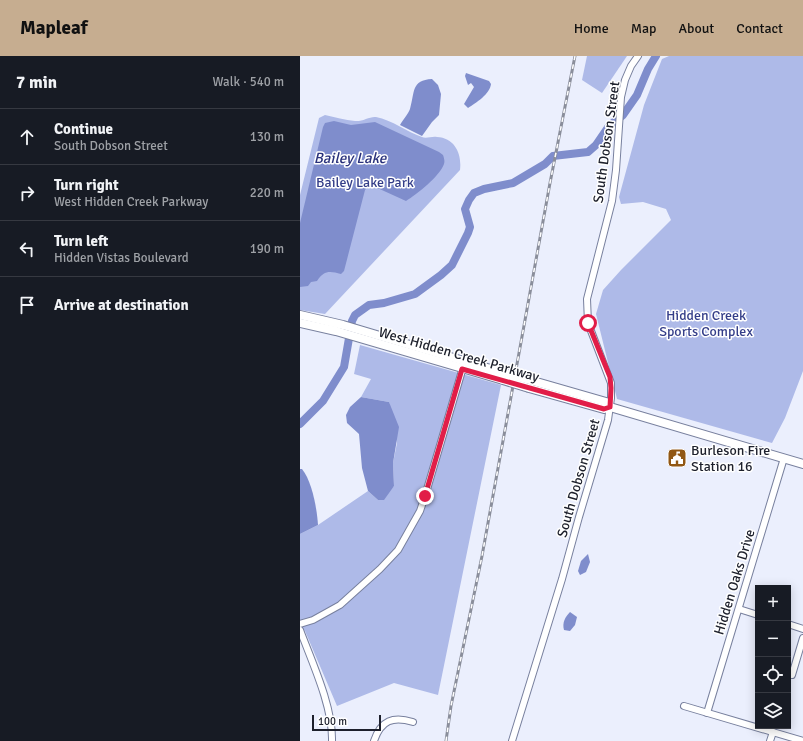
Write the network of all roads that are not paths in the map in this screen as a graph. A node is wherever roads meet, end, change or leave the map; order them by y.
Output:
1 (638, 56) edge
2 (300, 315) edge
3 (300, 323) edge
4 (384, 341) junction
5 (464, 365) junction
6 (610, 407) junction
7 (784, 458) junction
8 (803, 464) edge
9 (739, 609) junction
10 (755, 614) edge
11 (300, 624) edge
12 (791, 625) edge
13 (803, 628) edge
14 (300, 630) edge
15 (803, 638) edge
16 (792, 675) dead end
17 (684, 706) dead end
18 (707, 713) junction
19 (413, 722) dead end
20 (773, 732) junction
21 (332, 741) edge
22 (374, 741) edge
23 (512, 741) edge
24 (770, 741) edge
25 (803, 741) edge

1 - 6 street, South Dobson Street
2 - 4 main road, West Hidden Creek Parkway
3 - 4 main road, West Hidden Creek Parkway
4 - 5 main road, West Hidden Creek Parkway
5 - 6 main road, West Hidden Creek Parkway, bridge
5 - 11 street
6 - 7 main road, West Hidden Creek Parkway
6 - 23 street, South Dobson Street
7 - 8 main road, West Hidden Creek Parkway
7 - 9 street, Hidden Oaks Drive
9 - 10 street
9 - 18 street, Hidden Oaks Drive
12 - 13 street
14 - 21 street
15 - 16 street
17 - 18 street
18 - 20 street
19 - 22 street
20 - 24 street
20 - 25 street

